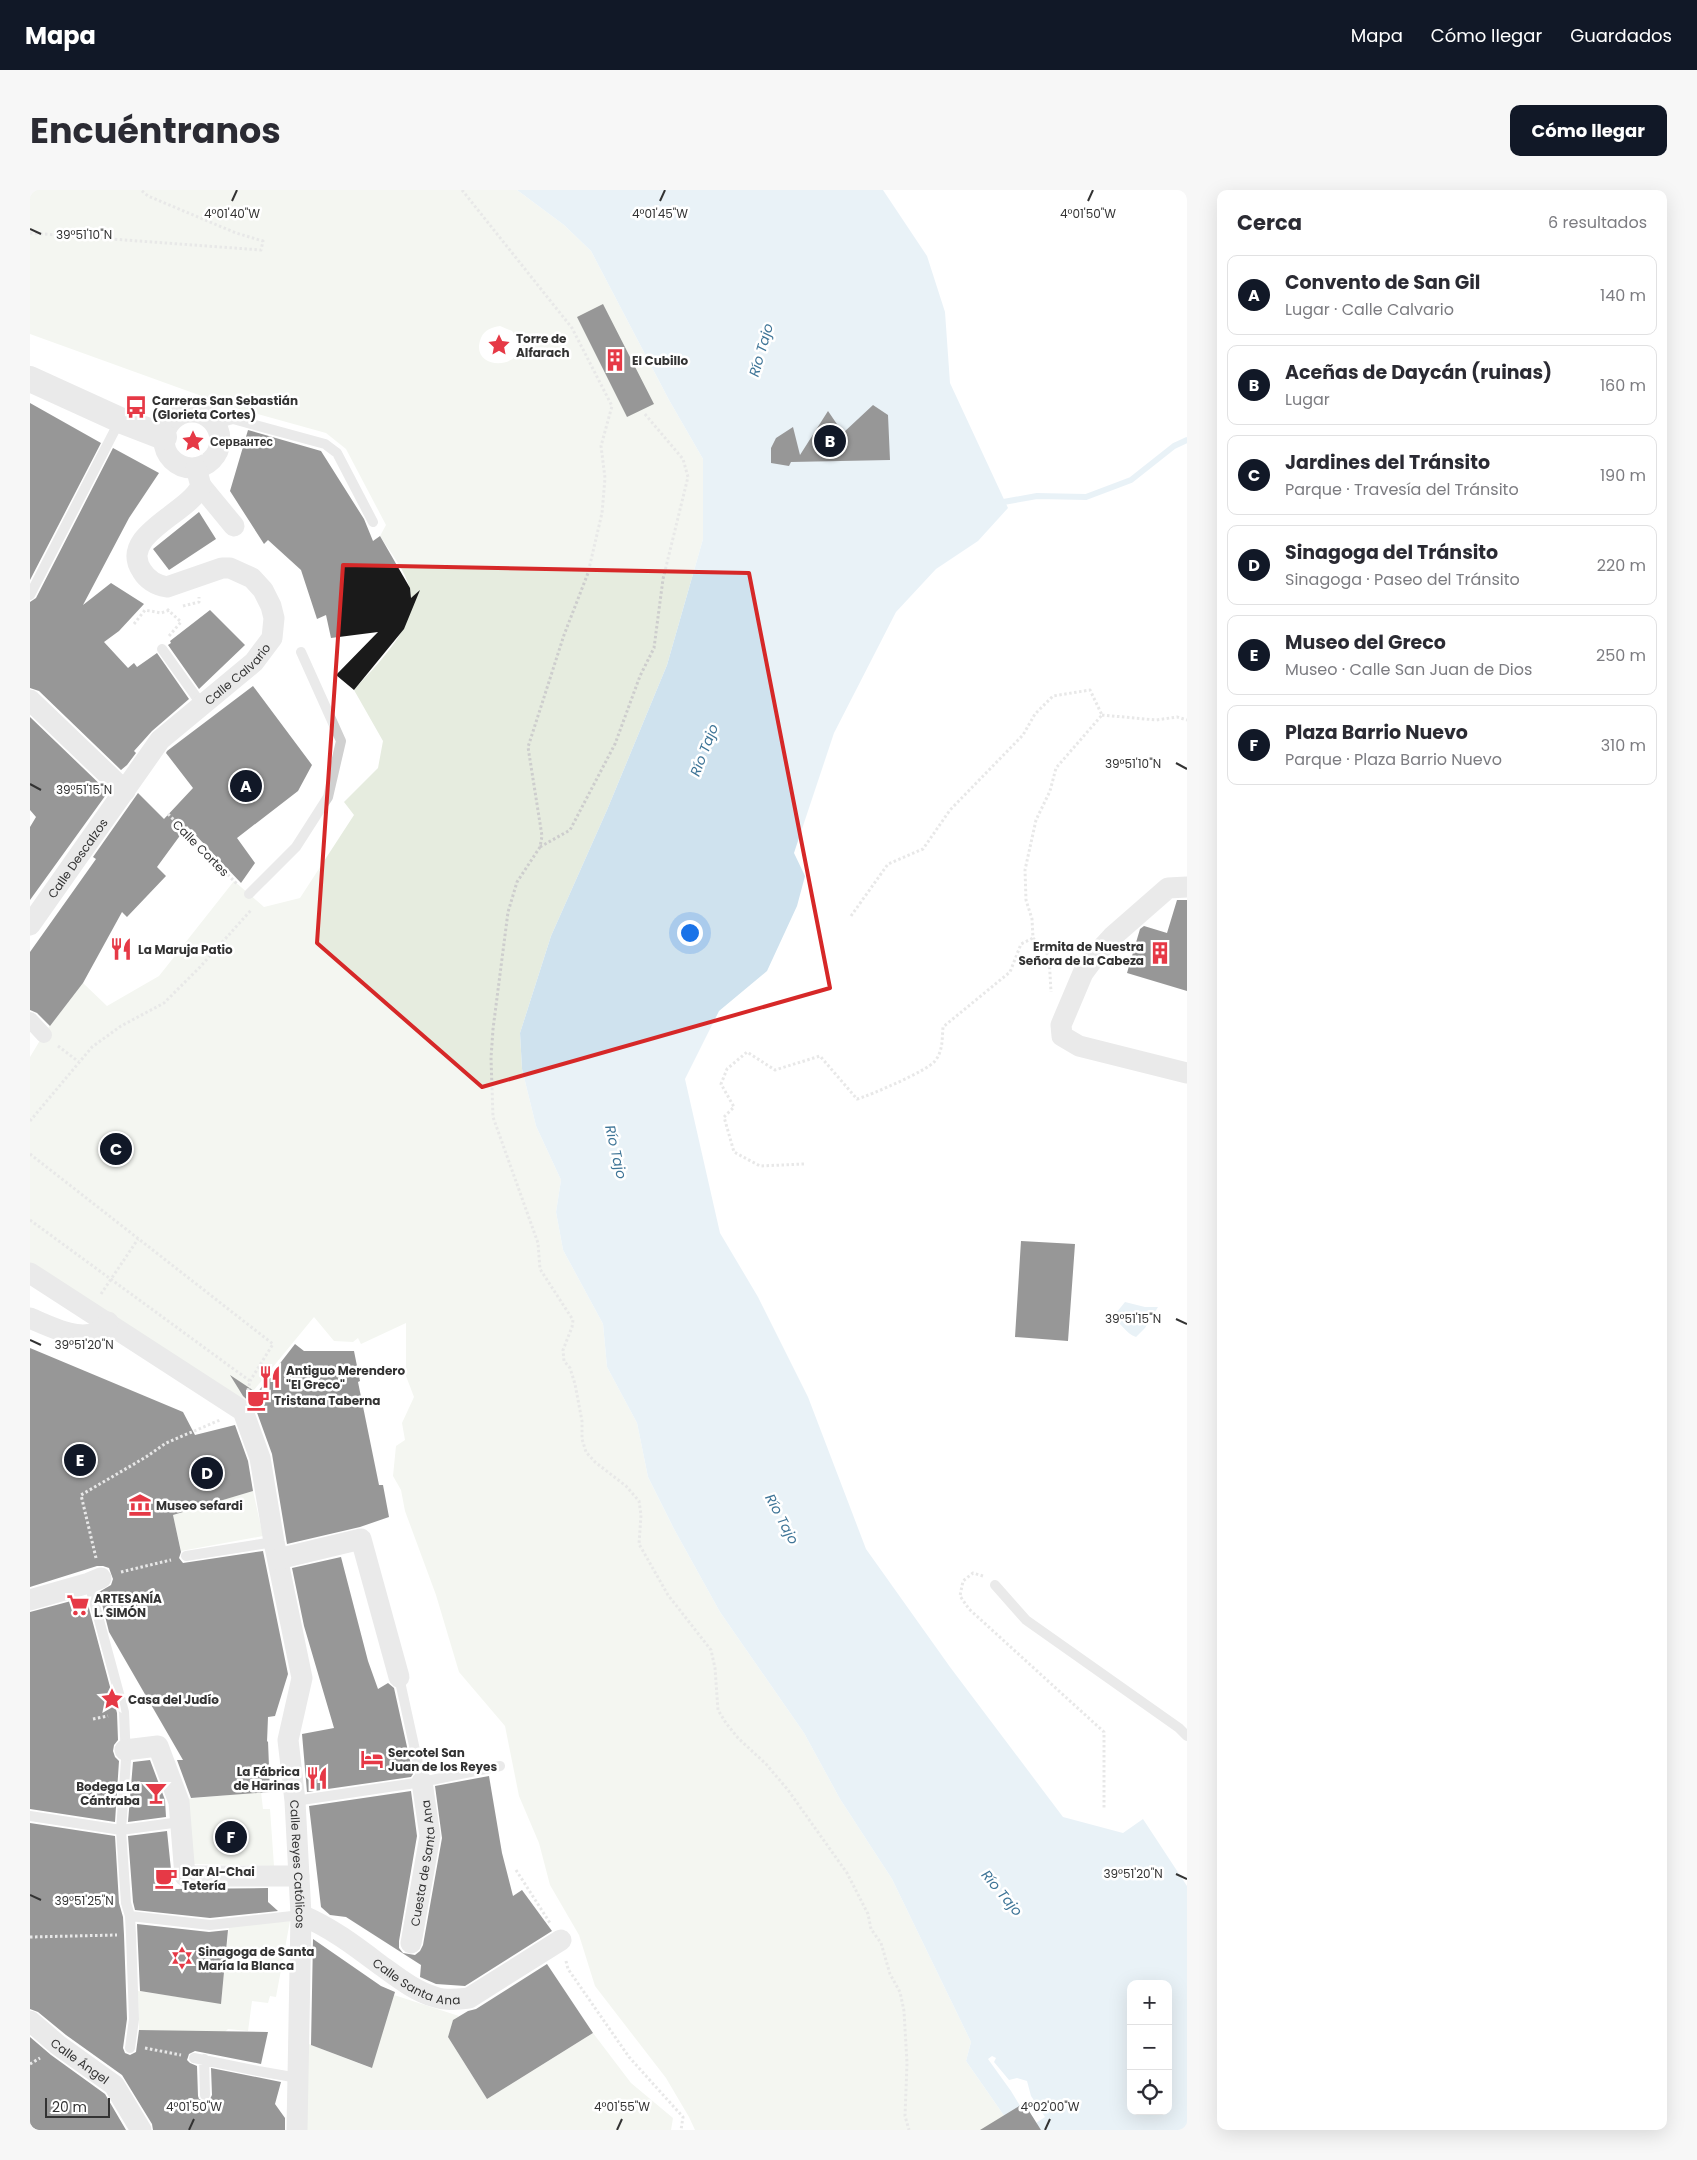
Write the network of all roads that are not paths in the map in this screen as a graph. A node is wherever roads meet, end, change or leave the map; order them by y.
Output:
1 (30, 379) edge
2 (120, 420) junction
3 (215, 424) junction
4 (164, 437) junction
5 (198, 477) junction
6 (373, 522) dead end
7 (234, 526) dead end
8 (30, 595) edge
9 (164, 644) road end
10 (301, 652) dead end
11 (30, 700) edge
12 (202, 705) junction
13 (125, 791) junction
14 (1187, 887) edge
15 (245, 891) road end
16 (30, 925) edge
17 (30, 1020) edge
18 (44, 1035) road end
19 (1187, 1073) edge
20 (30, 1273) edge
21 (30, 1318) edge
22 (108, 1322) junction
23 (276, 1551) junction
24 (186, 1556) road end
25 (95, 1580) joint
26 (995, 1585) road end
27 (30, 1600) edge
28 (399, 1677) joint
29 (1187, 1736) edge
30 (125, 1755) junction
31 (500, 1766) dead end
32 (422, 1782) junction
33 (295, 1801) junction
34 (30, 1816) edge
35 (180, 1822) junction
36 (121, 1830) junction
37 (299, 1876) junction
38 (301, 1915) junction
39 (130, 1916) junction
40 (561, 1940) road end
41 (412, 1943) dead end
42 (30, 2021) edge
43 (130, 2046) road end
44 (44, 2055) edge
45 (298, 2078) junction
46 (205, 2095) dead end
47 (141, 2130) edge
48 (297, 2130) edge

1 - 2 street
2 - 4 street
2 - 8 lane
3 - 4 street
3 - 5 street
3 - 6 lane
4 - 5 street
5 - 7 street
5 - 12 street, Calle Calvario
9 - 12 lane
10 - 15 lane
11 - 13 street
12 - 13 street, Calle Calvario
13 - 16 street, Calle Descalzos
14 - 19 street
17 - 18 street
20 - 22 street
21 - 22 street
22 - 23 street, Calle Reyes Católicos
23 - 24 lane
23 - 28 street
23 - 33 street, Calle Reyes Católicos
25 - 27 street
25 - 30 lane
26 - 29 lane
28 - 32 lane
30 - 35 street
30 - 36 lane
31 - 32 lane
32 - 33 lane
32 - 41 street, Cuesta de Santa Ana
33 - 37 street, Calle Reyes Católicos
34 - 36 lane
35 - 36 lane
35 - 37 street
36 - 39 lane
37 - 38 street, Calle Reyes Católicos
38 - 39 lane
38 - 40 street, Calle Santa Ana
38 - 45 street, Calle Reyes Católicos
39 - 43 lane
42 - 44 street, Calle Ángel
44 - 47 street, Calle Ángel
45 - 46 lane
45 - 48 street, Calle Reyes Católicos

